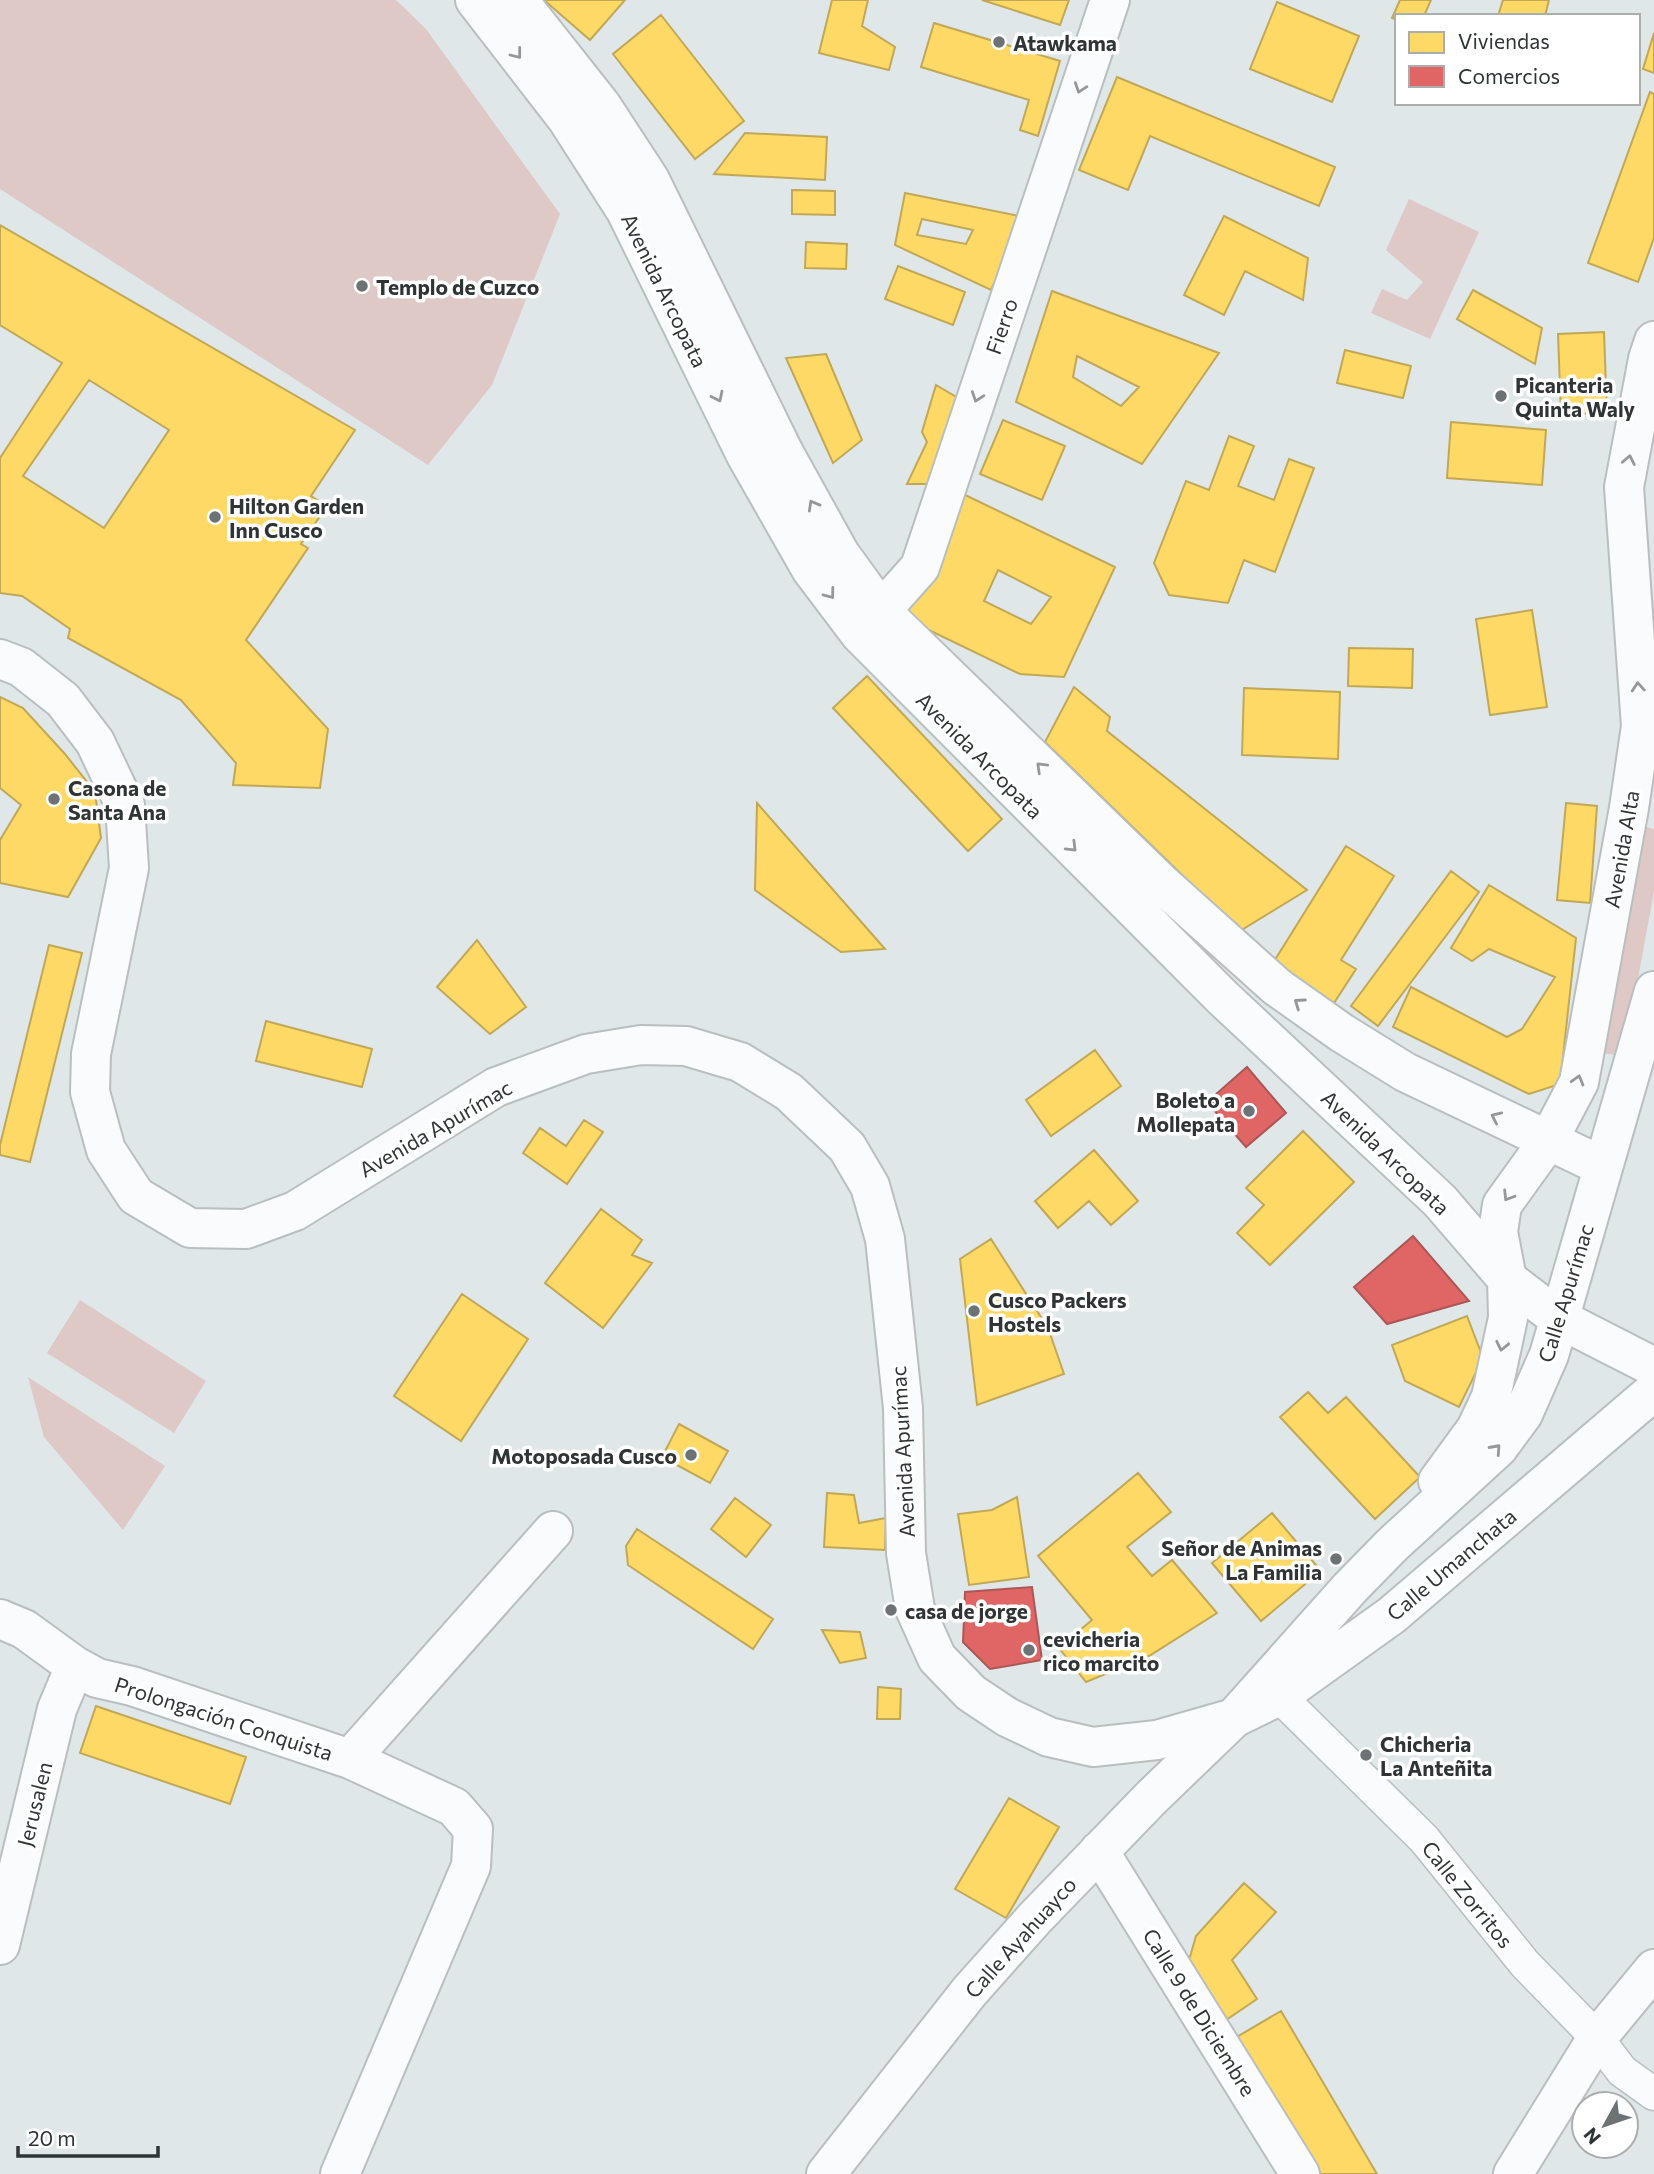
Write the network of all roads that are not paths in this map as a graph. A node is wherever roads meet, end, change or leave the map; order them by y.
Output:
1 (475, 0) edge
2 (518, 0) edge
3 (1110, 0) edge
4 (1654, 341) edge
5 (871, 623) junction
6 (0, 659) edge
7 (1648, 726) edge
8 (1654, 991) edge
9 (1548, 1141) junction
10 (1602, 1166) junction
11 (1507, 1279) junction
12 (1558, 1318) junction
13 (1654, 1367) edge
14 (1654, 1391) edge
15 (553, 1531) dead end
16 (1392, 1545) junction
17 (0, 1619) edge
18 (75, 1666) junction
19 (1279, 1696) junction
20 (1234, 1718) junction
21 (350, 1759) junction
22 (1099, 1851) junction
23 (0, 1945) edge
24 (1654, 1969) edge
25 (1597, 2038) junction
26 (1654, 2094) edge
27 (341, 2174) edge
28 (826, 2174) edge
29 (1300, 2174) edge
30 (1513, 2174) edge

1 -> 5 street, Avenida Arcopata
5 -> 2 street, Avenida Arcopata
3 -> 5 street, Fierro
7 -> 4 street, Avenida Alta
9 -> 5 street, Avenida Arcopata
5 -> 11 street, Avenida Arcopata
6 - 20 street, Avenida Apurímac
9 -> 7 street, Avenida Alta
8 - 10 street, Calle Apurímac
9 - 10 street, Avenida Arcopata
9 -> 11 street, Avenida Alta
10 - 12 street, Calle Apurímac
11 - 12 street, Avenida Arcopata
11 -> 16 street, Calle Apurímac
12 - 13 street, Avenida Arcopata
16 -> 12 street, Calle Apurímac
14 - 19 street, Calle Umanchata
15 - 21 street
16 - 20 street, Calle Apurímac
17 - 18 street, Prolongación Conquista
18 - 21 street, Prolongación Conquista
18 - 23 street, Jerusalen
19 - 20 street, Calle Umanchata
19 - 25 street, Calle Zorritos
20 - 22 street, Calle Ayahuayco
21 - 27 street, Prolongación Conquista
22 - 28 street, Calle Ayahuayco
22 - 29 street, Calle 9 de Diciembre
24 - 25 street
25 - 26 street, Calle Zorritos
25 - 30 street

